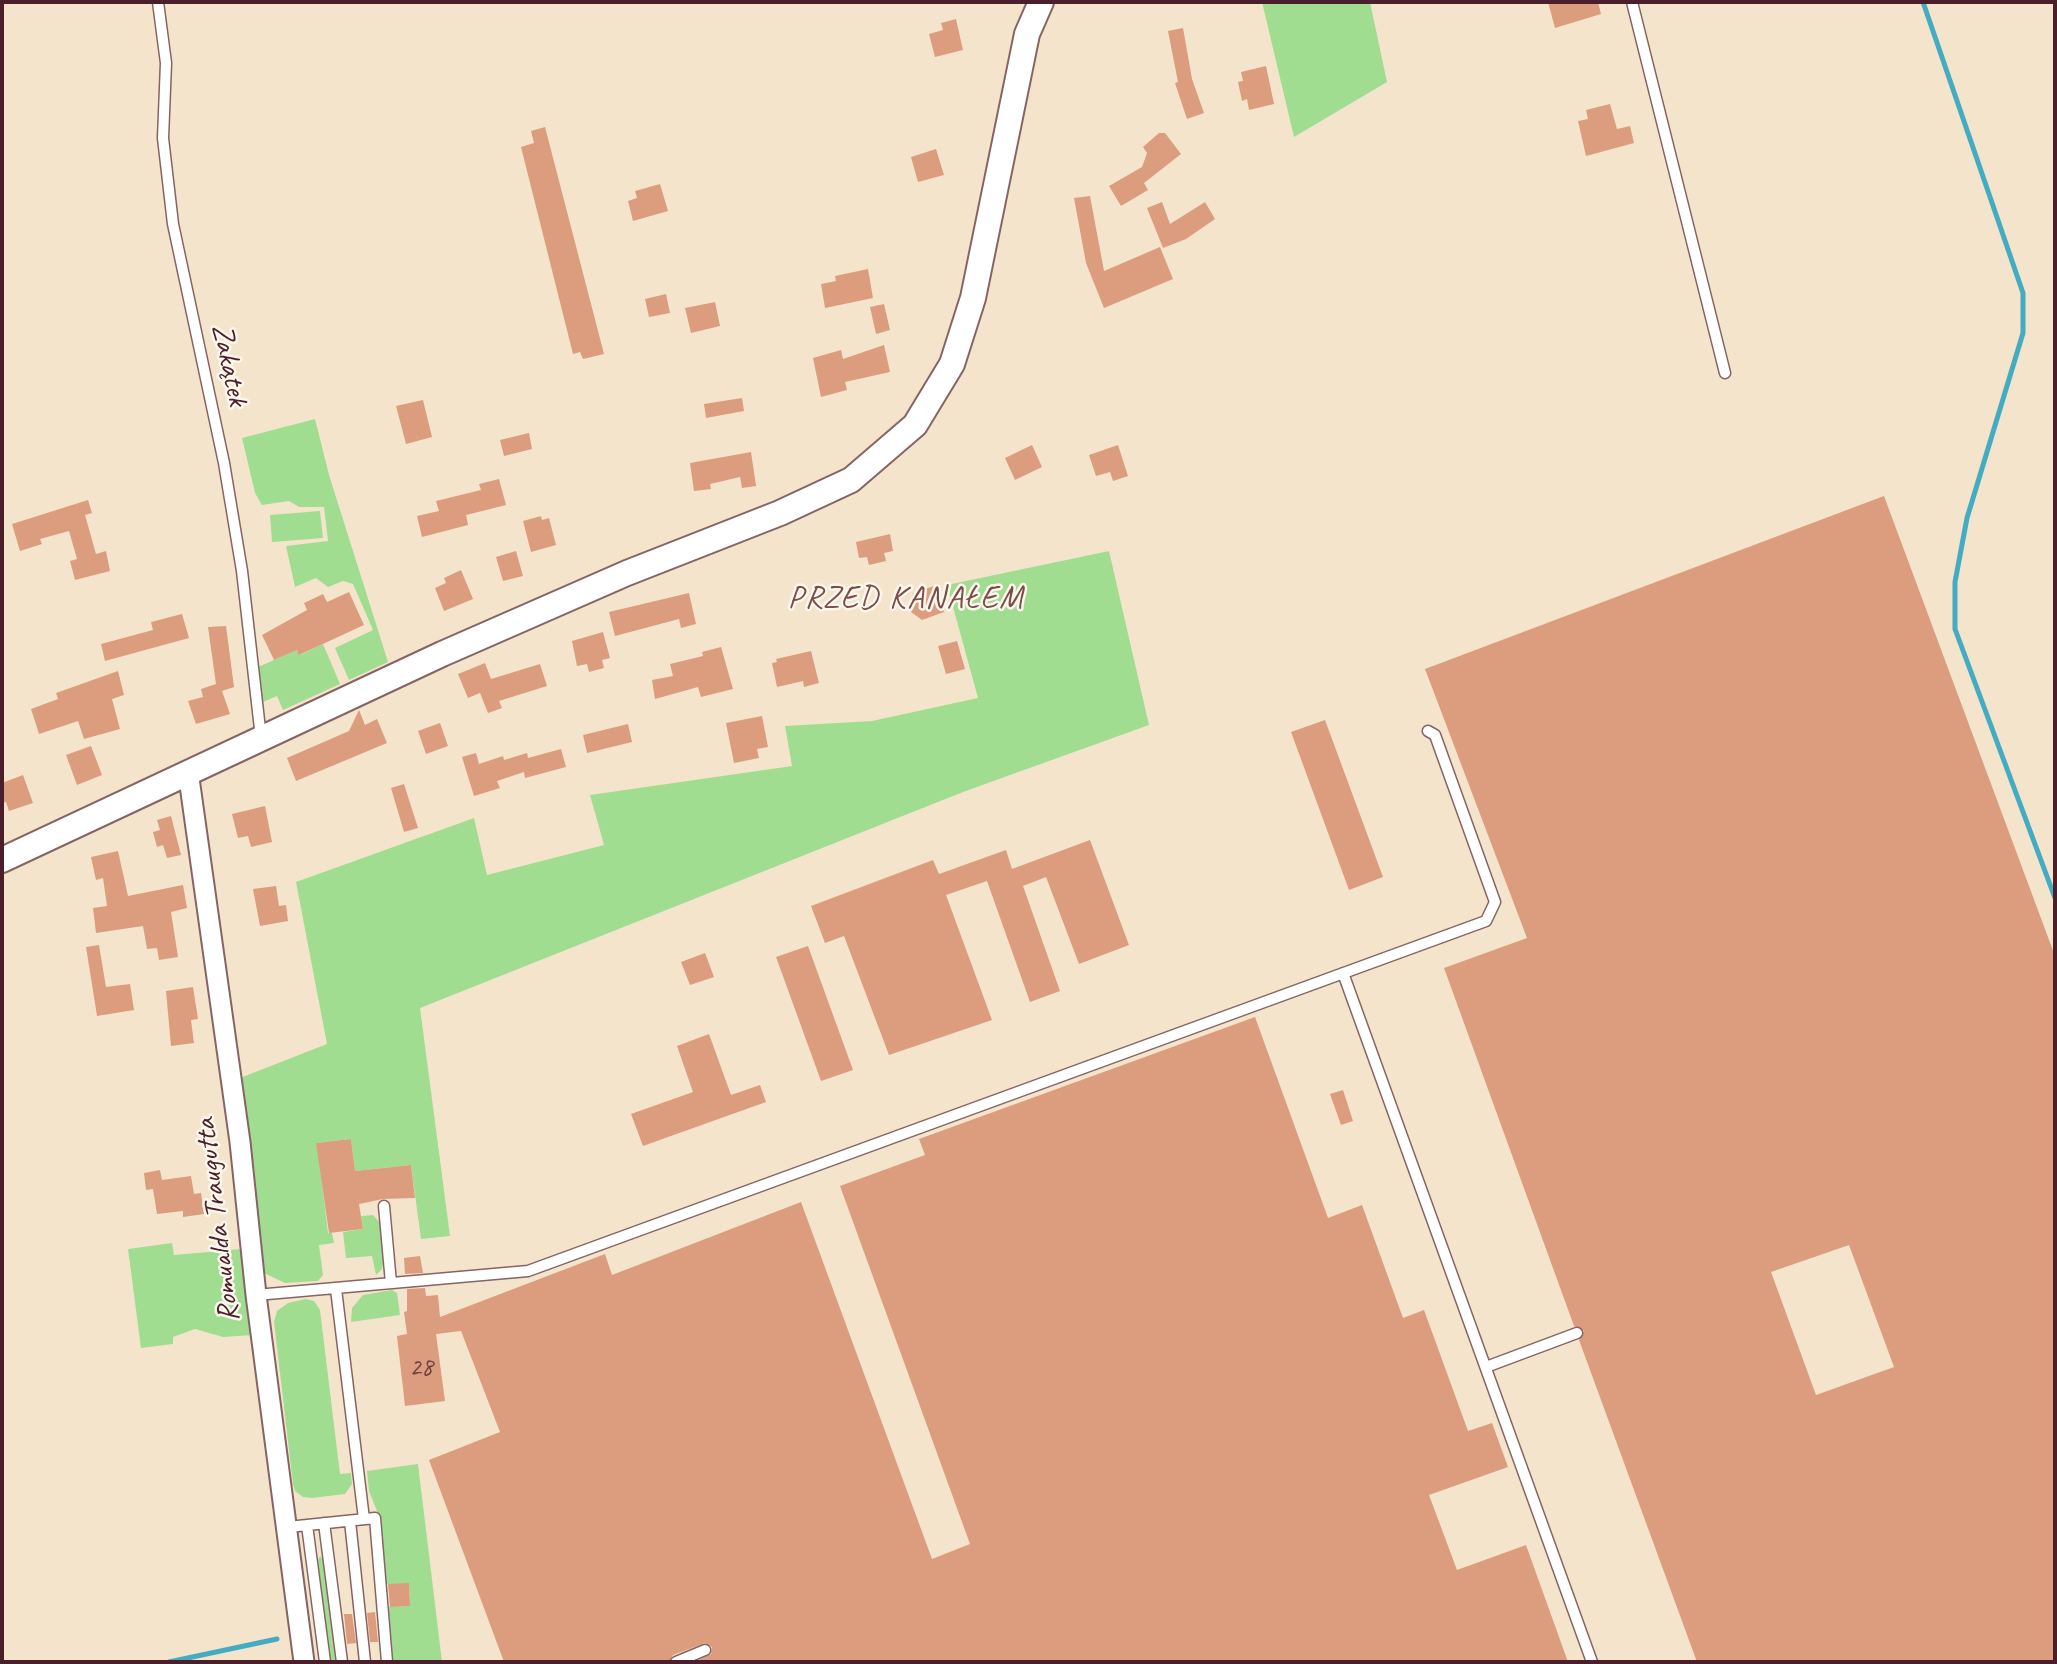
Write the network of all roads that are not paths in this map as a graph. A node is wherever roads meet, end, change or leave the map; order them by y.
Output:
1 (158, 2) edge
2 (1041, 2) edge
3 (1632, 2) edge
4 (1725, 373) dead end
5 (1428, 731) dead end
6 (262, 739) junction
7 (188, 772) junction
8 (2, 860) edge
9 (1343, 973) junction
10 (384, 1206) dead end
11 (391, 1283) junction
12 (336, 1289) junction
13 (256, 1295) junction
14 (1577, 1334) dead end
15 (1486, 1367) junction
16 (364, 1519) junction
17 (350, 1521) junction
18 (324, 1523) junction
19 (297, 1526) junction
20 (705, 1650) dead end
21 (304, 1662) edge
22 (325, 1662) edge
23 (342, 1662) edge
24 (365, 1662) edge
25 (387, 1662) edge
26 (676, 1662) edge
27 (1592, 1662) edge

1 - 6 lane, Zakątek
2 - 6 street
3 - 4 lane
5 - 9 lane
6 - 7 street
7 - 8 street
7 - 13 street, Romualda Traugutta
9 - 11 lane
9 - 15 lane
10 - 11 lane
11 - 12 lane
12 - 13 lane
12 - 16 lane
13 - 19 street, Romualda Traugutta
14 - 15 lane
15 - 27 lane
16 - 17 lane
16 - 25 lane
17 - 18 lane
17 - 24 lane
18 - 19 lane
18 - 23 lane
19 - 21 street, Romualda Traugutta
19 - 22 lane
20 - 26 lane

